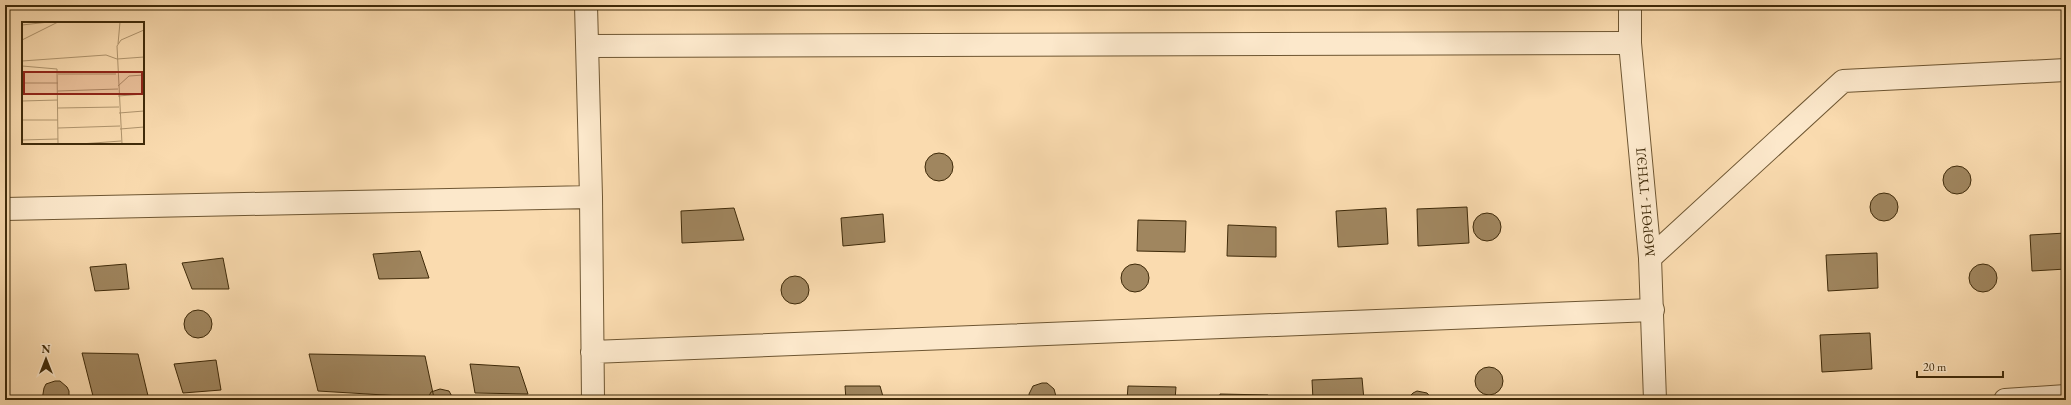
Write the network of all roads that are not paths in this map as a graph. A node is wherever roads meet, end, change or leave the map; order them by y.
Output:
1 (586, 5) edge
2 (1630, 5) edge
3 (1630, 43) junction
4 (588, 46) junction
5 (2066, 70) edge
6 (591, 197) junction
7 (5, 209) edge
8 (1650, 258) junction
9 (1653, 310) junction
10 (592, 352) junction
11 (2066, 396) edge
12 (593, 400) edge
13 (1655, 400) edge
14 (2005, 400) edge

1 - 4 street
2 - 3 street, МӨРӨН - ТҮНЭЛ
3 - 4 street
3 - 8 street, МӨРӨН - ТҮНЭЛ
4 - 6 street
5 - 8 street
6 - 7 street
6 - 10 street
8 - 9 street, МӨРӨН - ТҮНЭЛ
9 - 10 street
9 - 13 street, МӨРӨН - ТҮНЭЛ
10 - 12 street
11 - 14 street

